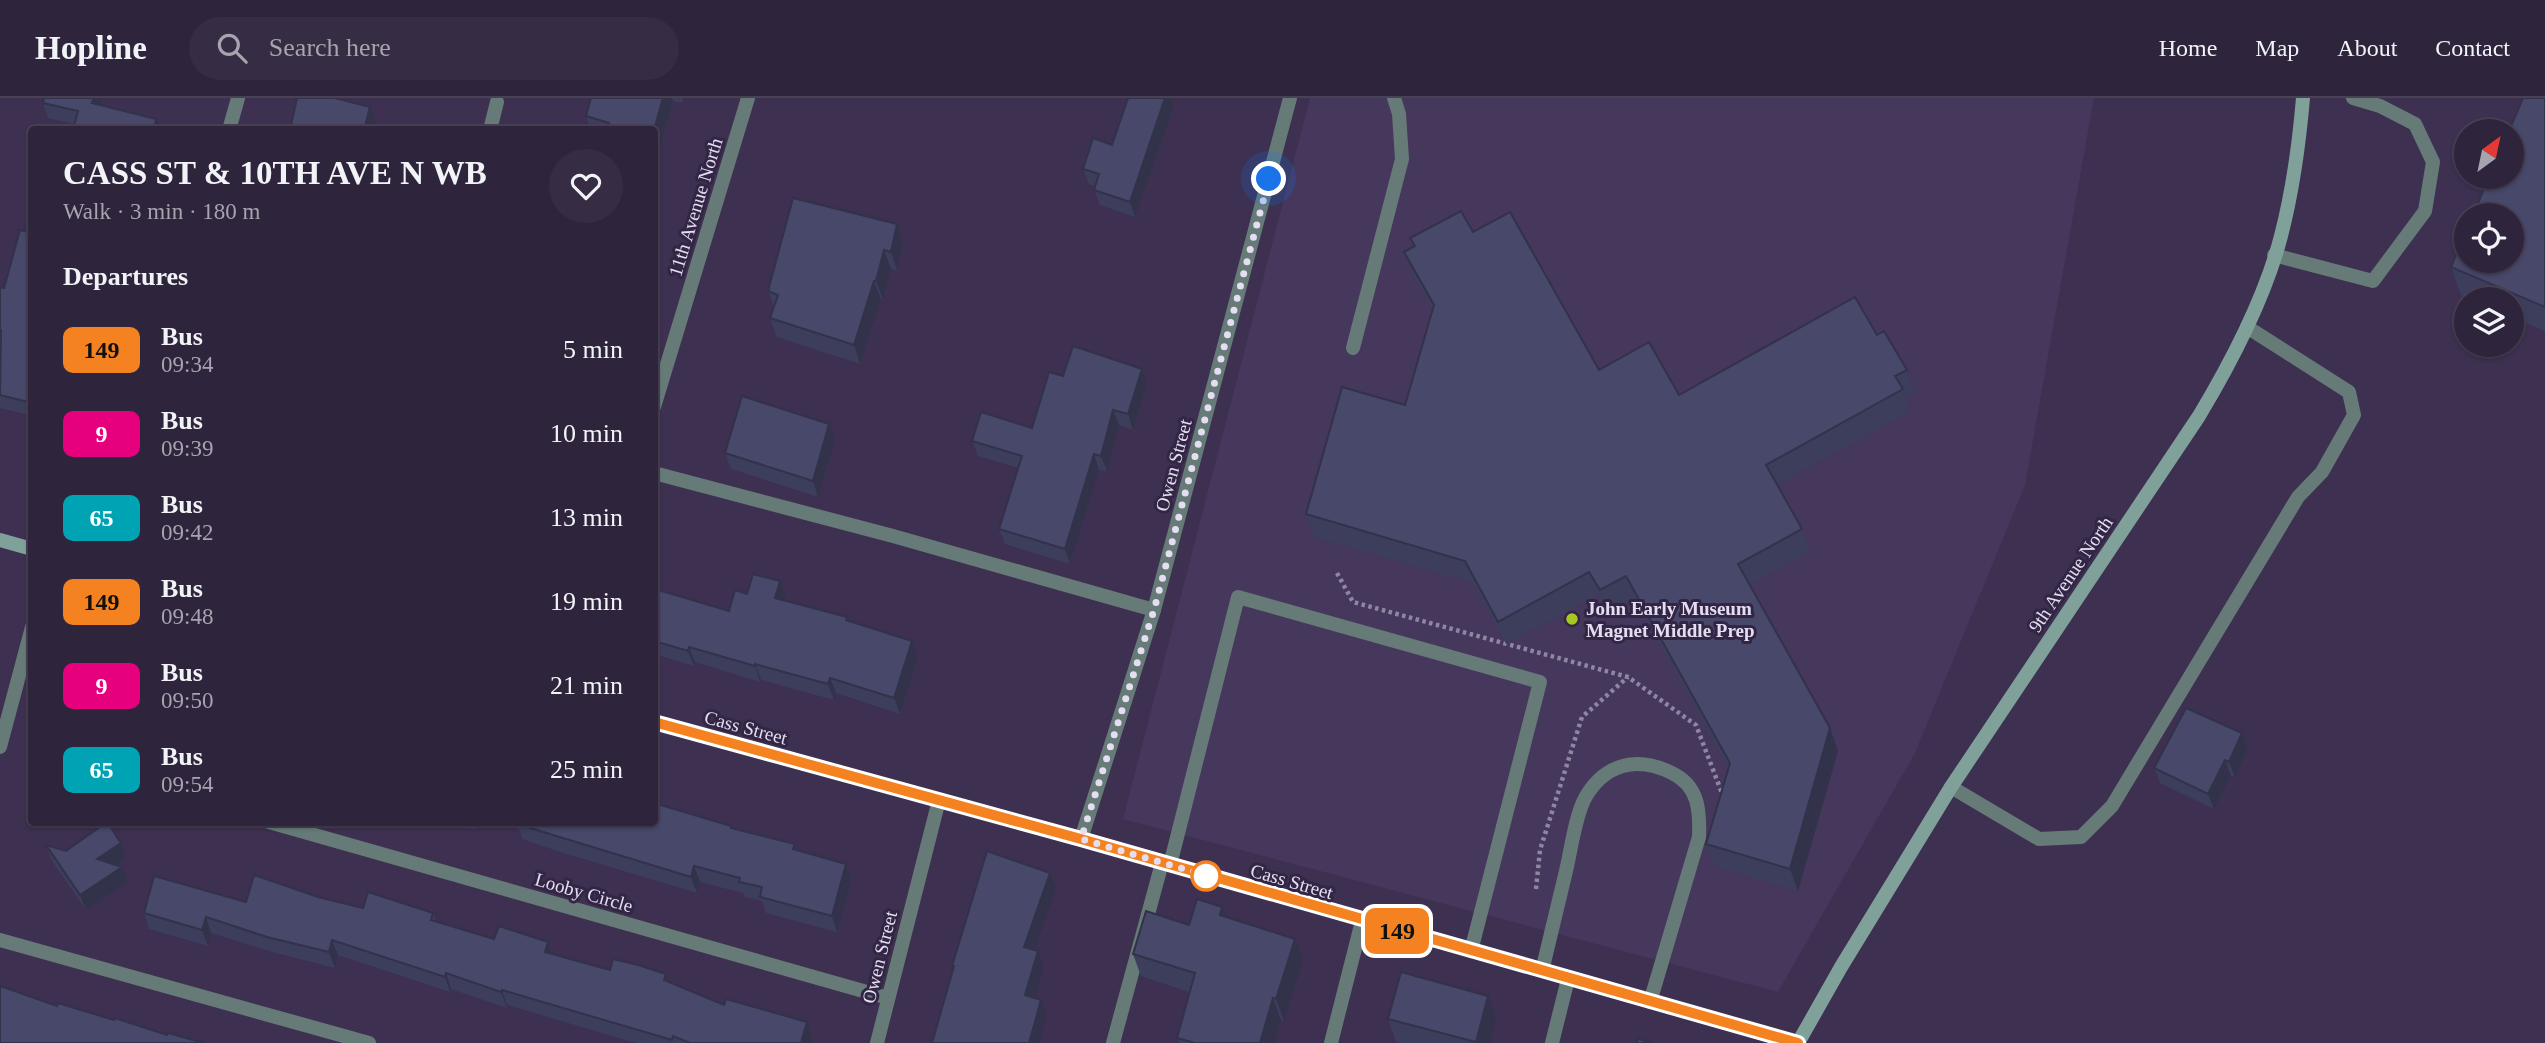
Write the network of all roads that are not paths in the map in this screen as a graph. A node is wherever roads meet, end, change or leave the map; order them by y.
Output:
1 (238, 98) edge
2 (748, 98) edge
3 (1290, 98) edge
4 (1394, 98) edge
5 (2303, 98) edge
6 (2353, 98) edge
7 (497, 102) dead end
8 (230, 126) edge
9 (490, 126) edge
10 (2274, 255) junction
11 (2247, 327) junction
12 (1353, 348) dead end
13 (658, 394) edge
14 (658, 474) edge
15 (0, 540) edge
16 (28, 548) edge
17 (1154, 610) junction
18 (28, 642) edge
19 (658, 723) edge
20 (0, 747) edge
21 (1951, 787) junction
22 (939, 800) junction
23 (283, 826) edge
24 (1081, 839) junction
25 (1166, 864) junction
26 (1362, 921) junction
27 (0, 940) edge
28 (1471, 951) junction
29 (1542, 971) junction
30 (1568, 978) junction
31 (888, 998) junction
32 (1650, 1002) junction
33 (369, 1043) edge
34 (877, 1043) edge
35 (1113, 1043) edge
36 (1331, 1043) edge
37 (1552, 1043) edge
38 (1798, 1043) edge

1 - 8 street
2 - 13 street, 11th Avenue North
3 - 17 street, Owen Street
4 - 12 street
5 - 10 street, 9th Avenue North
6 - 10 street
7 - 9 street
10 - 11 street, 9th Avenue North
11 - 21 street, 9th Avenue North
11 - 21 street
14 - 17 street
15 - 16 street
17 - 24 street, Owen Street
18 - 20 street
19 - 22 street, Cass Street
21 - 38 street, 9th Avenue North
22 - 24 street, Cass Street
22 - 31 street, Owen Street
23 - 31 street, Looby Circle
24 - 25 street, Cass Street
25 - 26 street, Cass Street
25 - 28 street
25 - 35 street
26 - 28 street, Cass Street
26 - 36 street
27 - 33 street
28 - 29 street, Cass Street
29 - 30 street, Cass Street
29 - 32 street
30 - 32 street, Cass Street
30 - 37 street
31 - 34 street, Owen Street
32 - 38 street, Cass Street

